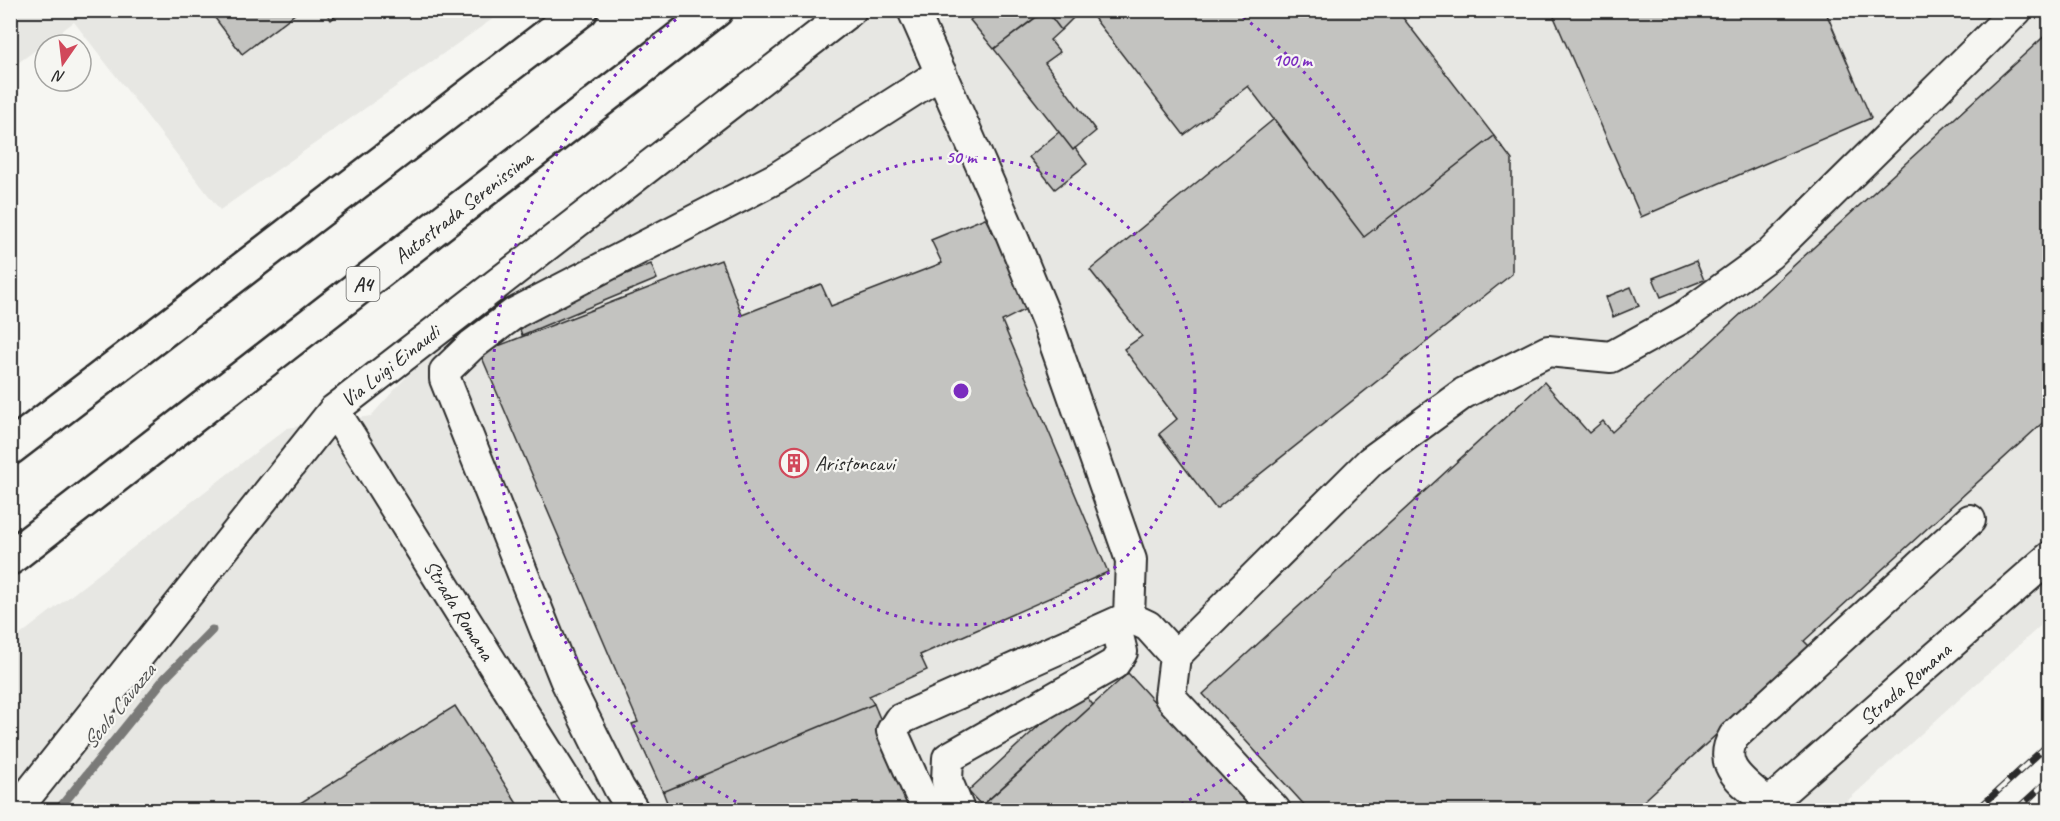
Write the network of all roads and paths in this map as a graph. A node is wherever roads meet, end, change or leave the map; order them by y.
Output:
1 (581, 10) edge
2 (716, 10) edge
3 (851, 10) edge
4 (913, 10) edge
5 (2017, 10) edge
6 (941, 74) junction
7 (436, 330) junction
8 (456, 360) junction
9 (334, 410) junction
10 (10, 448) edge
11 (1970, 520) dead end
12 (2049, 557) edge
13 (10, 558) edge
14 (1122, 621) junction
15 (1175, 656) junction
16 (1764, 807) edge
17 (16, 810) edge
18 (584, 810) edge
19 (633, 810) edge
20 (927, 810) edge
21 (959, 810) edge
22 (1275, 810) edge

1 - 10 highway
2 - 13 highway, Autostrada Serenissima / A4
3 - 7 street, Via Luigi Einaudi
4 - 6 street
5 - 15 street
6 - 8 street
6 - 14 street
7 - 8 street
7 - 9 street, Via Luigi Einaudi
8 - 19 street
9 - 17 street, Via Luigi Einaudi
9 - 18 street, Strada Romana
11 - 16 street
12 - 16 street, Strada Romana
14 - 15 street
14 - 20 street
14 - 21 street
15 - 22 street

